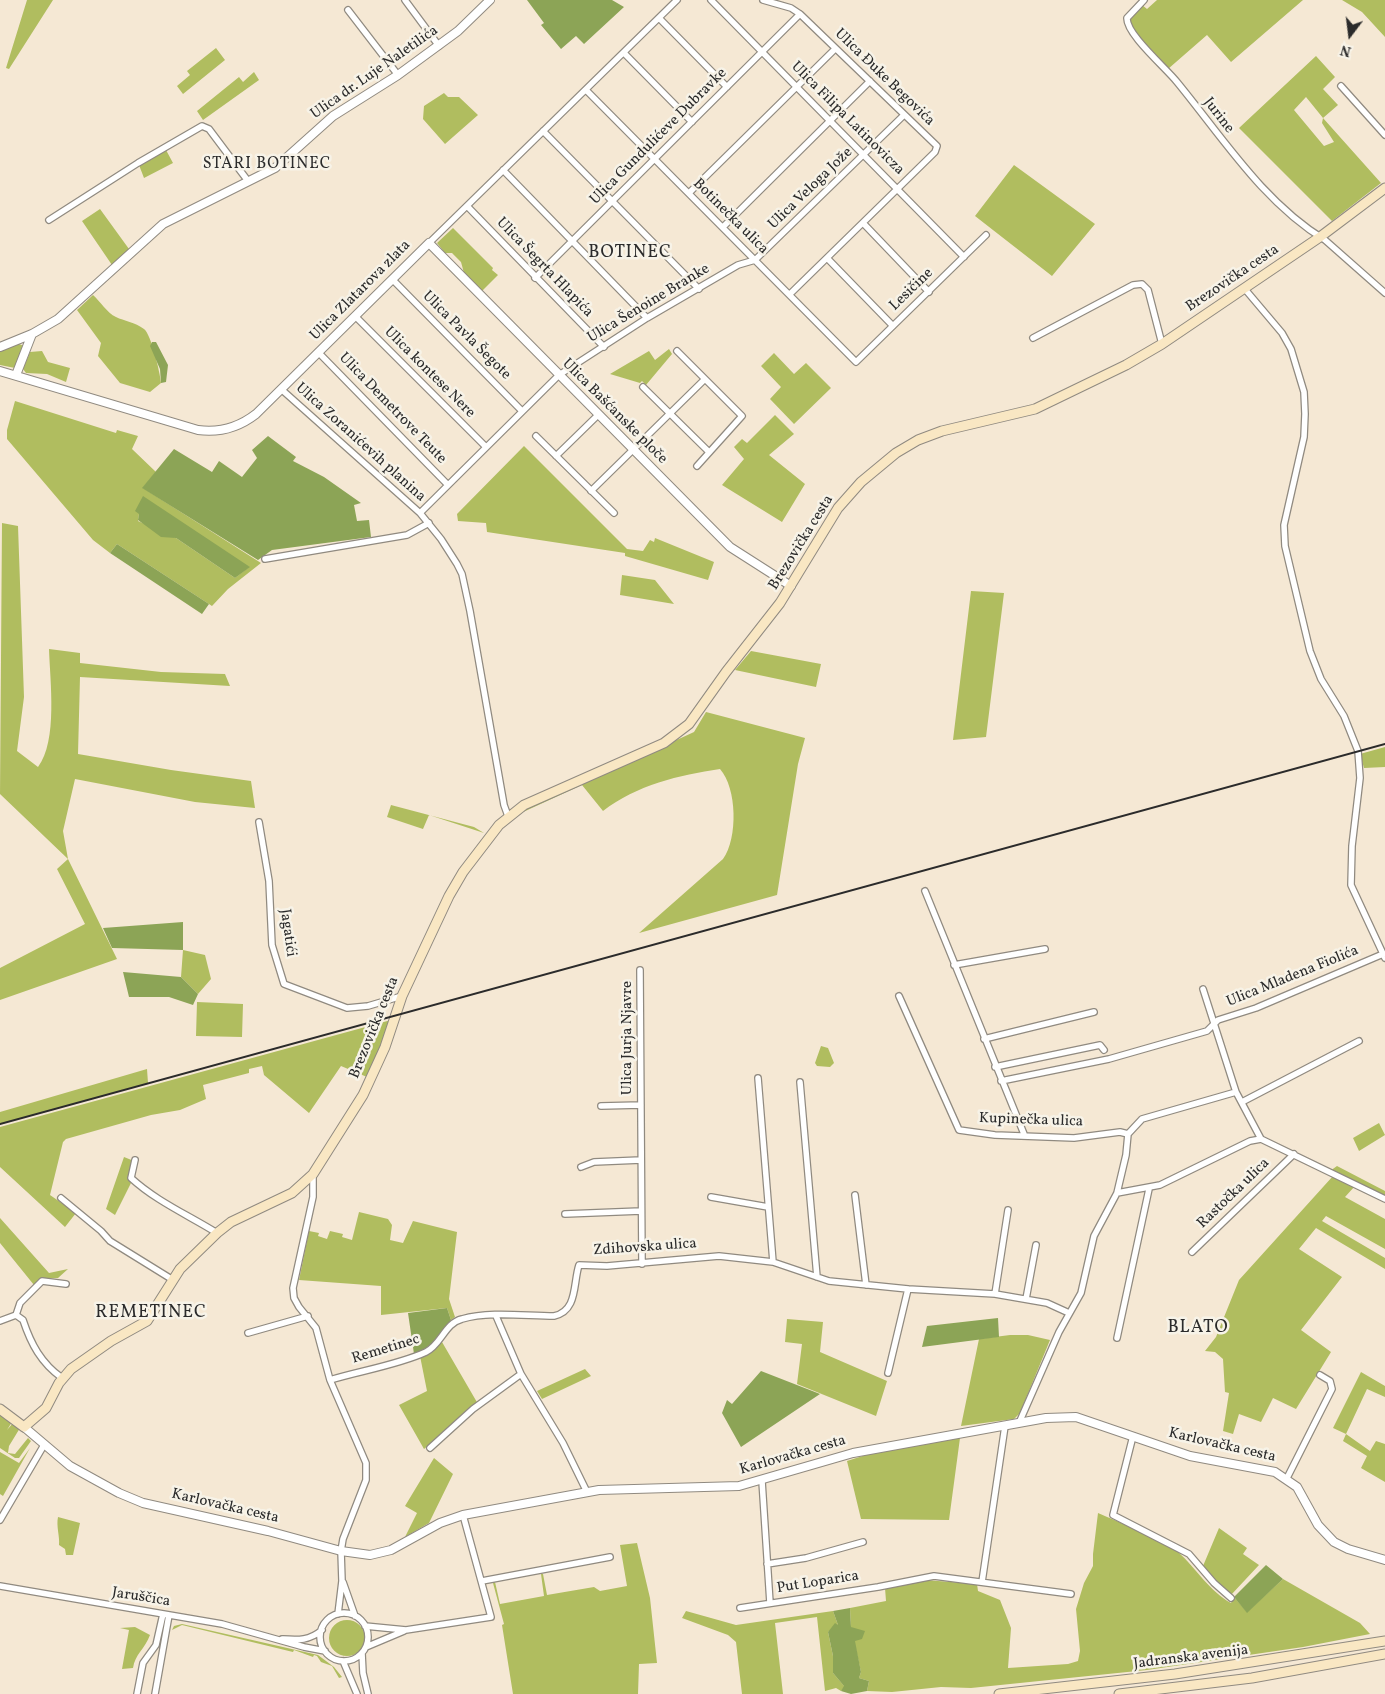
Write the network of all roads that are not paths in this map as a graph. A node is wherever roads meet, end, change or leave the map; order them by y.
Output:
1 (405, 0) edge
2 (490, 0) edge
3 (677, 0) edge
4 (712, 0) edge
5 (763, 0) edge
6 (1144, 0) edge
7 (348, 10) dead end
8 (800, 14) junction
9 (659, 18) junction
10 (439, 46) junction
11 (835, 49) junction
12 (762, 52) junction
13 (624, 53) junction
14 (398, 75) junction
15 (870, 81) junction
16 (1341, 86) dead end
17 (727, 87) junction
18 (797, 87) junction
19 (586, 90) junction
20 (904, 114) junction
21 (830, 121) junction
22 (692, 122) junction
23 (543, 131) junction
24 (1385, 135) edge
25 (864, 155) junction
26 (655, 158) junction
27 (503, 170) junction
28 (248, 181) junction
29 (897, 188) junction
30 (1385, 188) edge
31 (689, 193) junction
32 (613, 200) junction
33 (467, 206) junction
34 (49, 220) dead end
35 (862, 223) junction
36 (723, 227) junction
37 (986, 235) dead end
38 (1320, 237) junction
39 (573, 240) junction
40 (429, 243) junction
41 (964, 257) junction
42 (827, 258) junction
43 (755, 260) junction
44 (535, 278) junction
45 (392, 279) junction
46 (1244, 288) junction
47 (699, 289) junction
48 (929, 292) junction
49 (790, 294) junction
50 (1385, 294) edge
51 (355, 316) junction
52 (647, 318) junction
53 (893, 326) junction
54 (32, 334) junction
55 (1033, 338) dead end
56 (1162, 344) junction
57 (0, 347) edge
58 (604, 347) junction
59 (677, 351) dead end
60 (318, 352) junction
61 (856, 362) joint
62 (0, 371) edge
63 (16, 375) junction
64 (558, 375) junction
65 (705, 379) junction
66 (643, 387) dead end
67 (281, 389) junction
68 (521, 410) junction
69 (669, 413) junction
70 (598, 415) junction
71 (536, 436) dead end
72 (486, 447) junction
73 (633, 450) junction
74 (709, 452) junction
75 (556, 456) junction
76 (697, 466) dead end
77 (448, 484) junction
78 (592, 490) junction
79 (420, 513) junction
80 (614, 513) dead end
81 (428, 523) junction
82 (265, 560) dead end
83 (791, 586) junction
84 (508, 816) junction
85 (259, 822) dead end
86 (925, 890) dead end
87 (1045, 949) dead end
88 (1384, 956) edge
89 (954, 965) junction
90 (640, 970) dead end
91 (1203, 989) dead end
92 (402, 996) junction
93 (898, 996) dead end
94 (1094, 1012) dead end
95 (1213, 1025) junction
96 (984, 1039) junction
97 (1359, 1041) dead end
98 (1104, 1050) dead end
99 (995, 1067) junction
100 (758, 1078) dead end
101 (1001, 1081) junction
102 (800, 1082) dead end
103 (1236, 1092) junction
104 (1242, 1102) junction
105 (641, 1105) junction
106 (601, 1106) dead end
107 (1024, 1134) junction
108 (1128, 1134) junction
109 (1261, 1138) junction
110 (1294, 1154) junction
111 (136, 1160) dead end
112 (641, 1160) junction
113 (581, 1167) dead end
114 (313, 1174) junction
115 (1148, 1189) junction
116 (1117, 1193) junction
117 (855, 1195) dead end
118 (711, 1197) dead end
119 (61, 1198) dead end
120 (1385, 1199) edge
121 (768, 1207) junction
122 (1008, 1210) dead end
123 (641, 1211) junction
124 (565, 1214) dead end
125 (217, 1233) junction
126 (1036, 1245) dead end
127 (1192, 1252) dead end
128 (773, 1262) junction
129 (642, 1264) junction
130 (817, 1277) junction
131 (172, 1280) junction
132 (66, 1284) dead end
133 (866, 1284) junction
134 (908, 1289) junction
135 (996, 1294) junction
136 (1026, 1299) junction
137 (1069, 1313) junction
138 (16, 1316) junction
139 (308, 1316) junction
140 (496, 1316) junction
141 (0, 1321) edge
142 (248, 1333) dead end
143 (1117, 1338) dead end
144 (888, 1373) dead end
145 (521, 1374) junction
146 (1320, 1375) dead end
147 (62, 1378) junction
148 (330, 1380) junction
149 (0, 1409) edge
150 (1019, 1423) junction
151 (1005, 1426) junction
152 (24, 1427) junction
153 (1133, 1436) junction
154 (44, 1445) junction
155 (430, 1448) dead end
156 (1287, 1478) junction
157 (762, 1481) junction
158 (587, 1492) junction
159 (463, 1516) junction
160 (0, 1520) edge
161 (863, 1542) dead end
162 (341, 1551) junction
163 (610, 1557) dead end
164 (1385, 1560) edge
165 (767, 1564) junction
166 (482, 1581) junction
167 (342, 1582) junction
168 (982, 1582) junction
169 (0, 1586) edge
170 (1071, 1594) dead end
171 (1231, 1598) dead end
172 (770, 1603) junction
173 (740, 1608) dead end
174 (338, 1614) junction
175 (166, 1615) junction
176 (355, 1616) junction
177 (365, 1626) junction
178 (322, 1630) junction
179 (406, 1630) junction
180 (278, 1639) junction
181 (1385, 1641) edge
182 (366, 1647) junction
183 (325, 1651) junction
184 (362, 1653) junction
185 (1385, 1654) edge
186 (149, 1655) junction
187 (161, 1661) junction
188 (343, 1661) junction
189 (137, 1694) edge
190 (155, 1694) edge
191 (357, 1694) edge
192 (368, 1694) edge
193 (999, 1694) edge
194 (1119, 1694) edge

1 - 10 street
2 - 10 street, Ulica dr. Luje Naletilića
3 - 9 street, Ulica Zlatarova zlata
4 - 12 street, Ulica Filipa Latinovicza
5 - 8 street, Ulica Đuke Begovića
6 - 38 street, Jurine
7 - 14 street
8 - 11 street, Ulica Đuke Begovića
8 - 12 street, Ulica Gundulićeve Dubravke
9 - 13 street, Ulica Zlatarova zlata
9 - 17 street
10 - 14 street, Ulica dr. Luje Naletilića
11 - 15 street, Ulica Đuke Begovića
11 - 18 street
12 - 17 street, Ulica Gundulićeve Dubravke
12 - 18 street, Ulica Filipa Latinovicza
13 - 19 street, Ulica Zlatarova zlata
13 - 22 street
14 - 28 street, Ulica dr. Luje Naletilića
15 - 20 street, Ulica Đuke Begovića
15 - 21 street
16 - 24 street
17 - 22 street, Ulica Gundulićeve Dubravke
18 - 21 street, Ulica Filipa Latinovicza
18 - 31 street
19 - 23 street, Ulica Zlatarova zlata
19 - 26 street, Botinečka ulica
20 - 25 street, Ulica Veloga Jože
20 - 29 street, Ulica Đuke Begovića
21 - 25 street, Ulica Filipa Latinovicza
21 - 36 street
22 - 26 street, Ulica Gundulićeve Dubravke
23 - 27 street, Ulica Zlatarova zlata
23 - 32 street
25 - 29 street, Ulica Filipa Latinovicza
25 - 43 street, Ulica Veloga Jože
26 - 31 street, Botinečka ulica
26 - 32 street, Ulica Gundulićeve Dubravke
27 - 33 street, Ulica Zlatarova zlata
27 - 39 street
28 - 34 street
28 - 54 street, Ulica dr. Luje Naletilića
29 - 35 street, Ulica Đuke Begovića
29 - 41 street, Ulica Filipa Latinovicza
30 - 38 main road, Brezovička cesta
31 - 36 street, Botinečka ulica
32 - 39 street, Ulica Gundulićeve Dubravke
32 - 47 street
33 - 40 street, Ulica Zlatarova zlata
33 - 44 street, Ulica Šegrta Hlapića
35 - 42 street, Ulica Đuke Begovića
35 - 48 street
36 - 43 street, Botinečka ulica
37 - 41 street, Lesičine
38 - 46 main road, Brezovička cesta
38 - 50 street
39 - 44 street, Ulica Gundulićeve Dubravke
39 - 52 street
40 - 45 street, Ulica Zlatarova zlata
40 - 64 street, Ulica Bašćanske ploče
41 - 48 street, Lesičine
42 - 49 street, Ulica Đuke Begovića
42 - 53 street
43 - 47 street, Ulica Šenoine Branke
43 - 49 street, Botinečka ulica
44 - 58 street, Ulica Šegrta Hlapića
45 - 51 street, Ulica Zlatarova zlata
45 - 68 street, Ulica Pavla Šegote
46 - 56 main road, Brezovička cesta
46 - 88 street, Ulica Mladena Fiolića
47 - 52 street, Ulica Šenoine Branke
48 - 53 street, Lesičine
49 - 61 street, Botinečka ulica
51 - 60 street, Ulica Zlatarova zlata
51 - 72 street, Ulica kontese Nere
52 - 58 street, Ulica Šenoine Branke
53 - 61 street, Lesičine
54 - 57 street, Ulica dr. Luje Naletilića
54 - 63 street
55 - 56 street
56 - 83 main road, Brezovička cesta
58 - 64 street, Ulica Šenoine Branke
59 - 65 street
60 - 67 street, Ulica Zlatarova zlata
60 - 77 street, Ulica Demetrove Teute
62 - 63 street, Ulica Zlatarova zlata
63 - 67 street, Ulica Zlatarova zlata
64 - 68 street, Ulica Šenoine Branke
64 - 70 street, Ulica Bašćanske ploče
65 - 69 street
65 - 74 street
66 - 69 street
67 - 79 street, Ulica Zoranićevih planina
68 - 72 street, Ulica Šenoine Branke
69 - 73 street
69 - 74 street
70 - 73 street, Ulica Bašćanske ploče
70 - 75 street
71 - 75 street
72 - 77 street, Ulica Šenoine Branke
73 - 78 street
73 - 83 street, Ulica Bašćanske ploče
74 - 76 street
75 - 78 street
77 - 79 street, Ulica Šenoine Branke
78 - 80 street
79 - 81 street, Ulica Zoranićevih planina
81 - 82 street, Ulica Zoranićevih planina
81 - 84 street
83 - 84 main road, Brezovička cesta
84 - 92 main road, Brezovička cesta
85 - 92 street, Jagatići
86 - 89 street
87 - 89 street
88 - 95 street, Ulica Mladena Fiolića
89 - 96 street
90 - 105 street, Ulica Jurja Njavre
91 - 95 street, Rastočka ulica
92 - 114 main road, Brezovička cesta
93 - 107 street, Kupinečka ulica
94 - 96 street
95 - 101 street
95 - 103 street, Rastočka ulica
96 - 99 street
97 - 104 street
98 - 99 street
99 - 101 street
100 - 121 street
101 - 107 street
102 - 130 street
103 - 104 street, Rastočka ulica
103 - 108 street
104 - 109 street, Rastočka ulica
105 - 106 street, Ulica Jurja Njavre
105 - 112 street, Ulica Jurja Njavre
107 - 108 street, Kupinečka ulica
108 - 116 street
109 - 110 street, Rastočka ulica
109 - 115 street
110 - 120 street, Rastočka ulica
110 - 127 street, Rastočka ulica
111 - 125 street
112 - 113 street
112 - 123 street, Ulica Jurja Njavre
114 - 125 main road, Brezovička cesta
114 - 139 street
115 - 116 street
115 - 143 street
116 - 137 street
117 - 133 street
118 - 121 street
119 - 131 street
121 - 128 street
122 - 135 street
123 - 124 street
123 - 129 street, Ulica Jurja Njavre
125 - 131 main road, Brezovička cesta
126 - 136 street
128 - 129 street, Zdihovska ulica
128 - 130 street, Zdihovska ulica
129 - 140 street, Zdihovska ulica
130 - 133 street, Zdihovska ulica
131 - 147 main road, Brezovička cesta
132 - 138 street
133 - 134 street, Zdihovska ulica
134 - 135 street, Zdihovska ulica
134 - 144 street
135 - 136 street, Zdihovska ulica
136 - 137 street, Zdihovska ulica
137 - 150 street
138 - 141 street
138 - 147 street
139 - 142 street
139 - 148 street
140 - 145 street
140 - 148 street, Remetinec
145 - 155 street
145 - 158 street
146 - 156 street, Karlovačka cesta
147 - 152 main road, Brezovička cesta
148 - 162 street
149 - 152 main road, Karlovačka cesta
150 - 151 street, Karlovačka cesta
150 - 153 street, Karlovačka cesta
151 - 157 street, Karlovačka cesta
151 - 168 street
152 - 154 street, Karlovačka cesta
153 - 156 street, Karlovačka cesta
153 - 171 street
154 - 160 street
154 - 162 street, Karlovačka cesta
156 - 164 street, Karlovačka cesta
157 - 158 street, Karlovačka cesta
157 - 165 street, Put Loparica
158 - 159 street, Karlovačka cesta
159 - 162 street, Karlovačka cesta
159 - 166 street
161 - 165 street, Put Loparica
162 - 167 street
163 - 166 street
165 - 172 street, Put Loparica
166 - 179 street
167 - 174 street
167 - 176 street
168 - 170 street
168 - 172 street, Put Loparica
169 - 175 street, Jaruščica
172 - 173 street
174 - 176 street
174 - 178 street
175 - 180 street, Jaruščica
175 - 186 street
175 - 187 street
176 - 177 street
177 - 179 street
177 - 182 street
178 - 180 street, Jaruščica
178 - 183 street
179 - 182 street
180 - 183 street, Jaruščica
181 - 193 main road, Jadranska avenija
182 - 184 street
183 - 188 street
184 - 188 street
184 - 192 street
185 - 194 main road, Jadranska avenija
186 - 187 street
186 - 189 street
187 - 190 street
188 - 191 street

